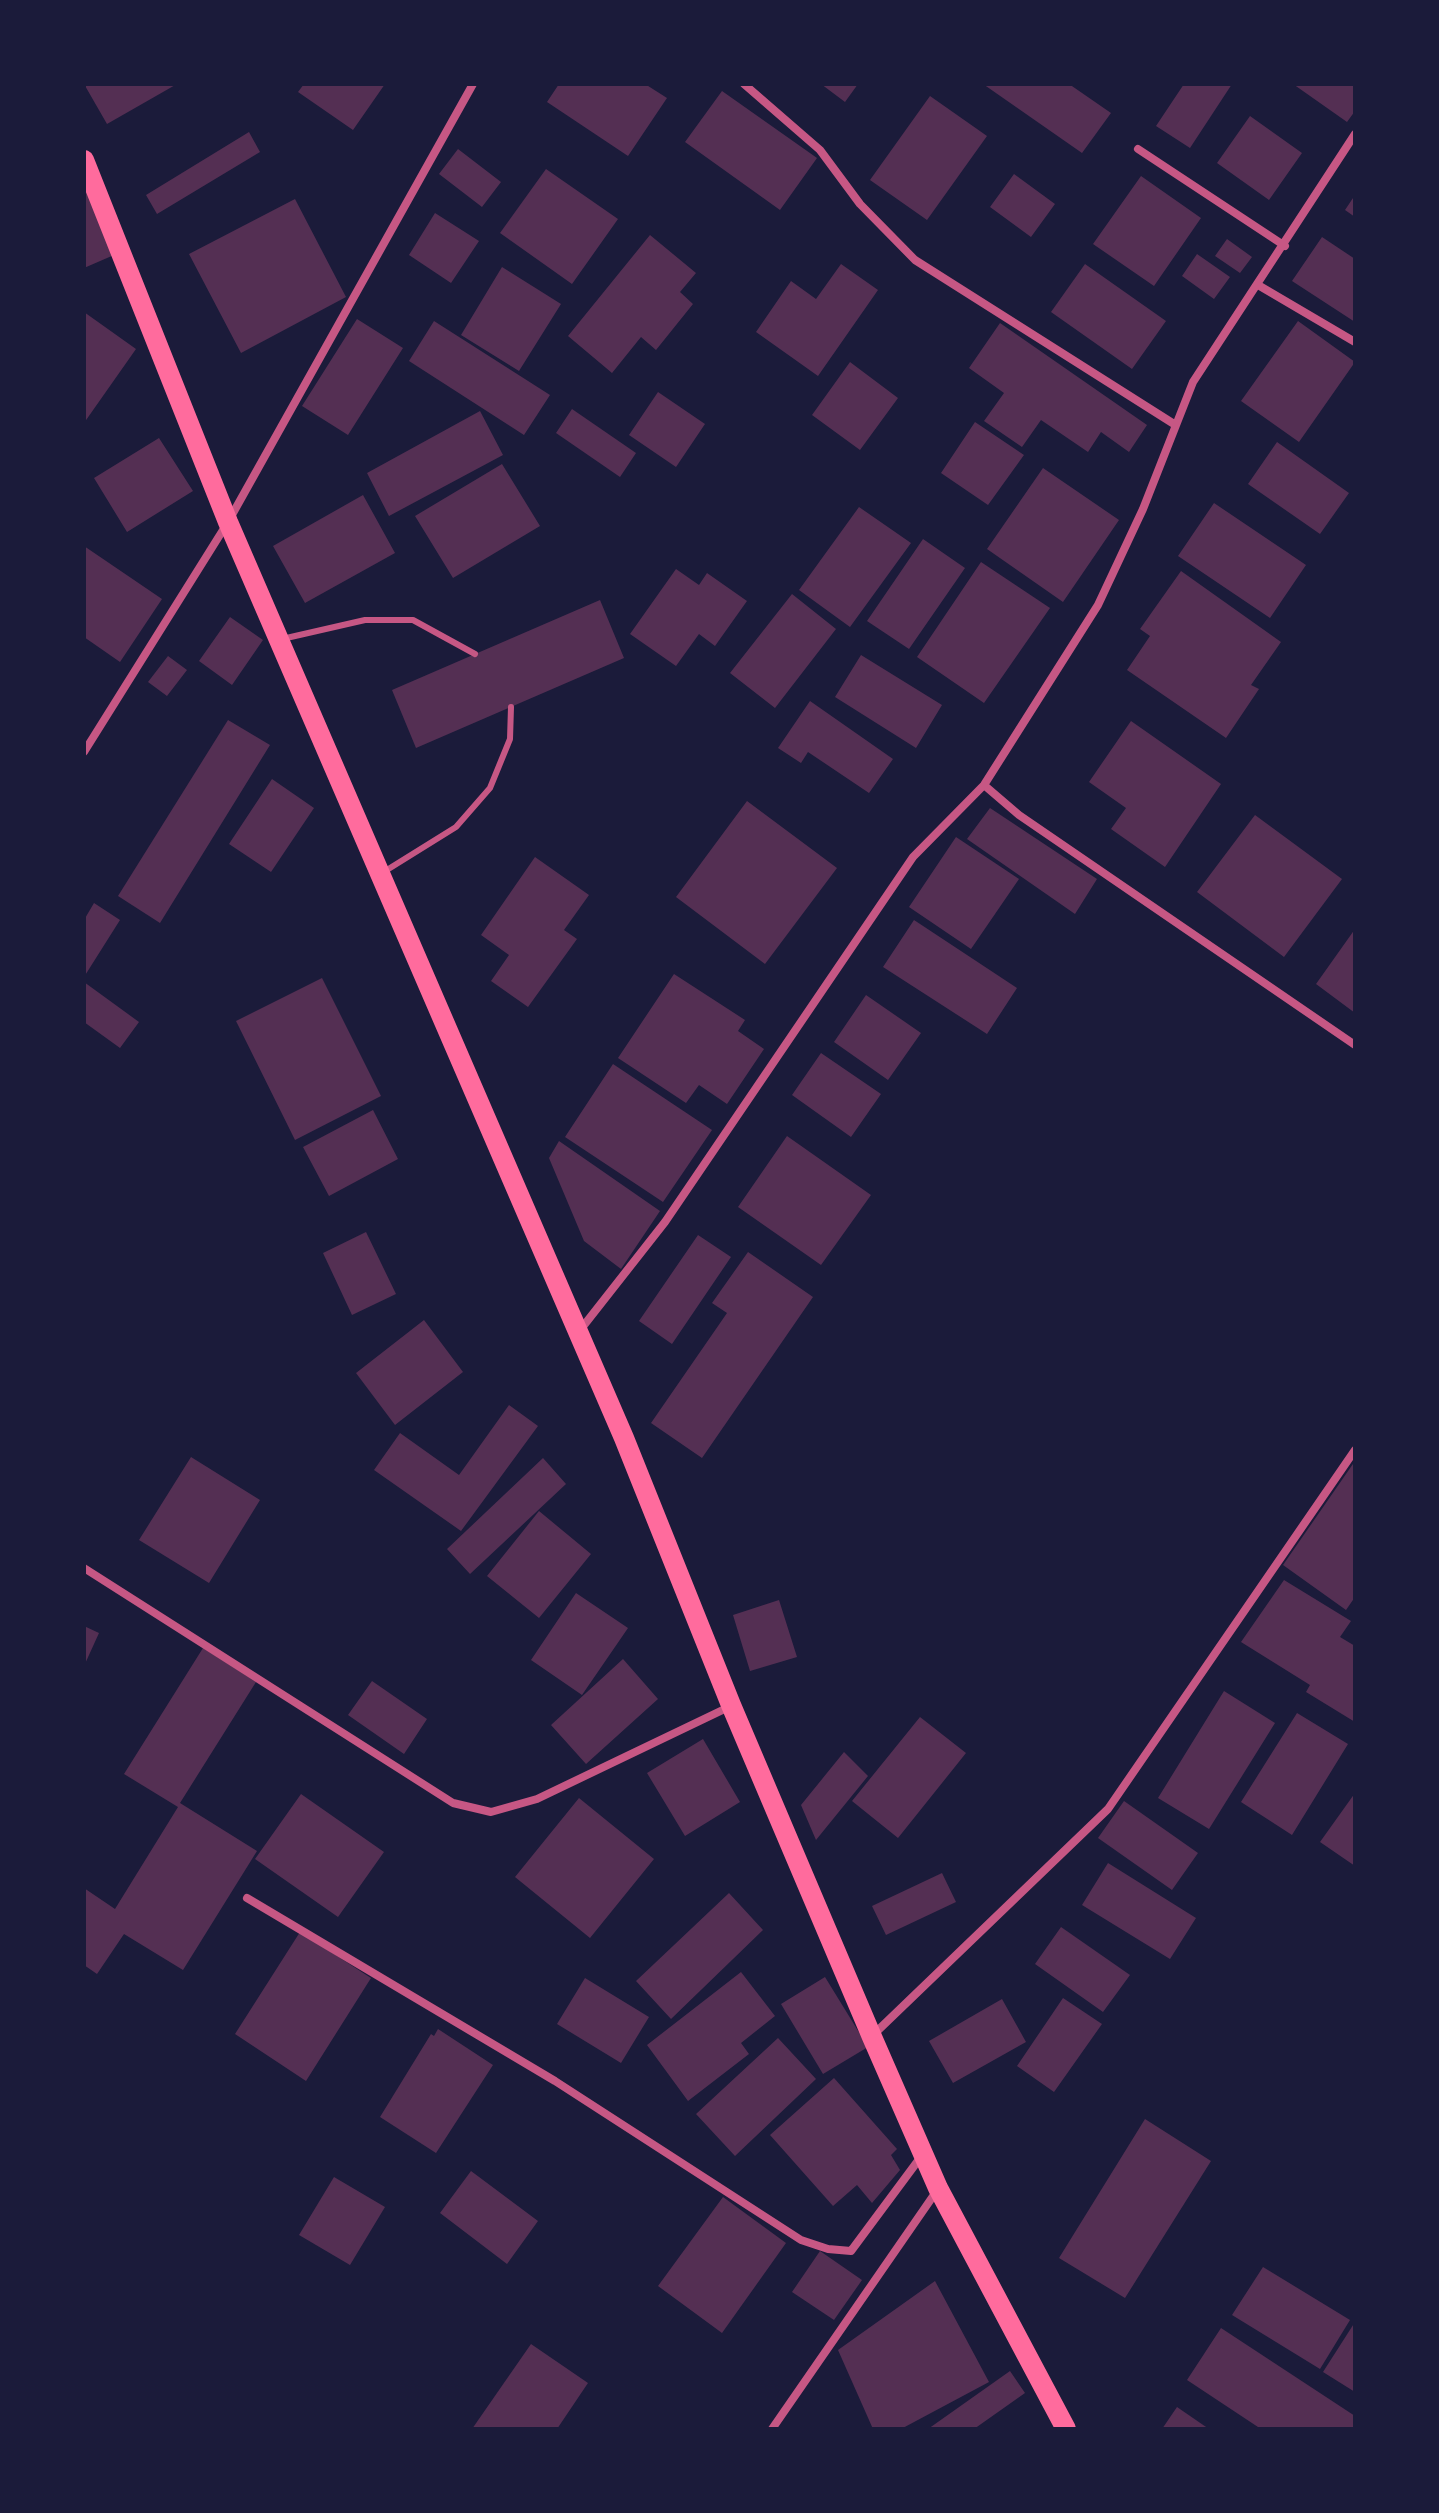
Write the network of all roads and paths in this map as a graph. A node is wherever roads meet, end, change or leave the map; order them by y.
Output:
1 (473, 84) edge
2 (744, 84) edge
3 (1355, 134) edge
4 (1138, 149) dead end
5 (84, 160) edge
6 (1285, 246) junction
7 (1258, 285) junction
8 (1355, 342) edge
9 (1174, 424) junction
10 (228, 522) junction
11 (279, 640) junction
12 (475, 654) dead end
13 (511, 707) dead end
14 (84, 752) edge
15 (984, 785) junction
16 (380, 874) junction
17 (1355, 1045) edge
18 (577, 1334) junction
19 (1355, 1450) edge
20 (84, 1568) edge
21 (731, 1705) junction
22 (247, 1898) dead end
23 (872, 2037) junction
24 (923, 2153) junction
25 (938, 2188) junction
26 (772, 2429) edge
27 (1066, 2429) edge

1 - 10 street
2 - 9 street
3 - 6 street
4 - 6 street
5 - 10 main road
6 - 7 street
7 - 8 street
7 - 9 street
9 - 15 street
10 - 11 main road
10 - 14 street
11 - 12 lane
11 - 16 main road
13 - 16 lane
15 - 17 street
15 - 18 street
16 - 18 main road
18 - 21 main road
19 - 23 street
20 - 21 street
21 - 23 main road
22 - 24 street
23 - 24 main road
24 - 25 main road
25 - 26 street
25 - 27 main road

